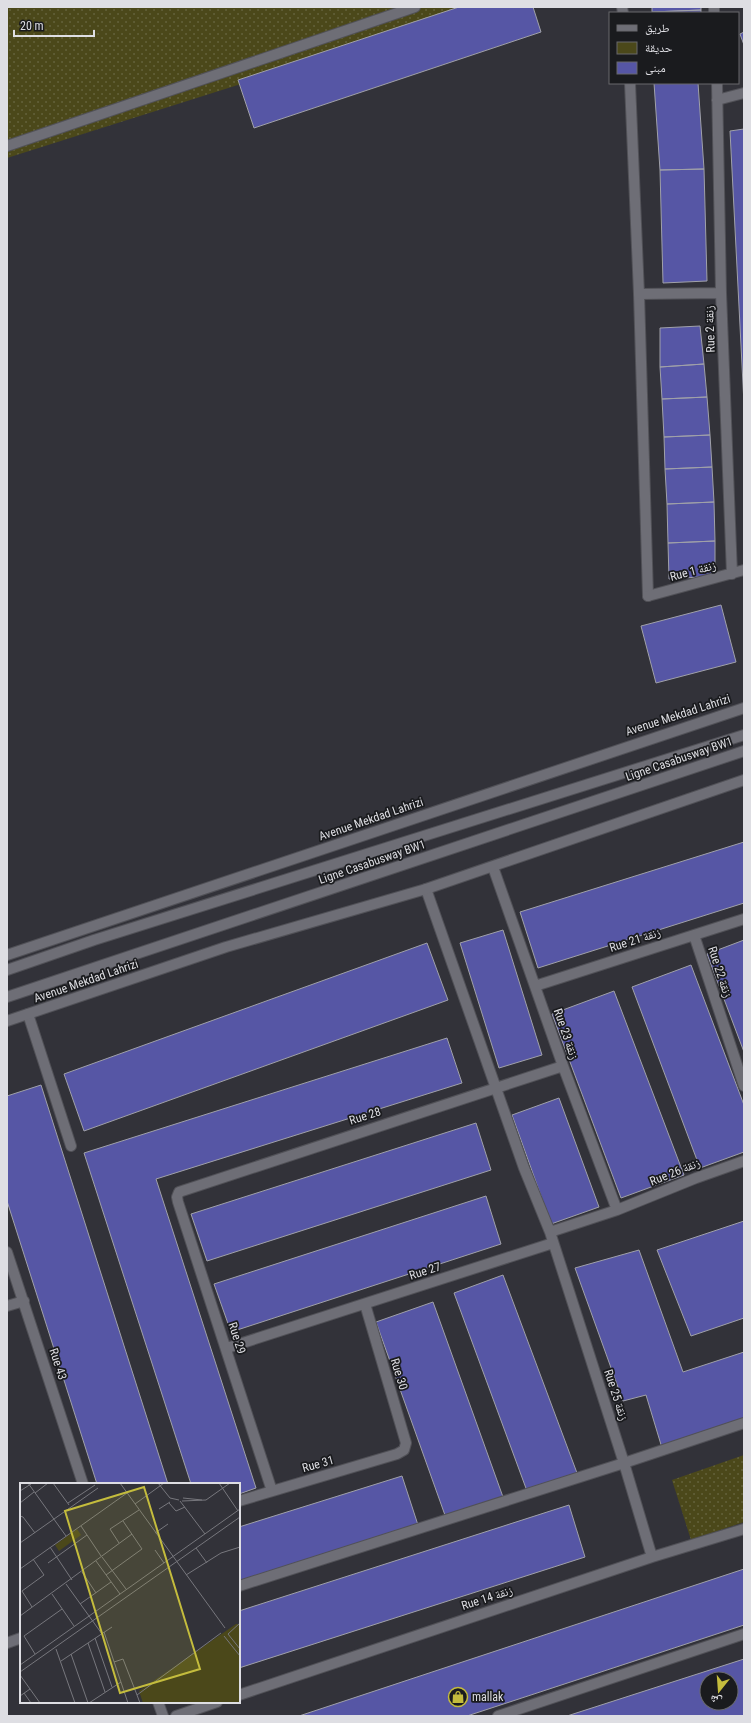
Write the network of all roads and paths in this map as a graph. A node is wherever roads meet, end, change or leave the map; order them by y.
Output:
1 (415, 7) edge
2 (630, 84) edge
3 (717, 84) edge
4 (744, 93) edge
5 (717, 100) junction
6 (7, 146) edge
7 (721, 293) junction
8 (639, 294) junction
9 (744, 570) edge
10 (732, 574) junction
11 (744, 708) edge
12 (744, 735) edge
13 (744, 751) edge
14 (744, 780) edge
15 (493, 866) junction
16 (426, 890) junction
17 (744, 919) edge
18 (694, 935) junction
19 (7, 955) edge
20 (7, 970) edge
21 (535, 986) junction
22 (7, 997) edge
23 (28, 1014) junction
24 (7, 1021) edge
25 (563, 1066) junction
26 (744, 1086) edge
27 (496, 1088) junction
28 (71, 1146) dead end
29 (744, 1161) edge
30 (178, 1194) joint
31 (617, 1210) junction
32 (550, 1232) junction
33 (553, 1243) junction
34 (7, 1252) edge
35 (24, 1301) junction
36 (365, 1304) junction
37 (7, 1306) edge
38 (227, 1348) junction
39 (744, 1423) edge
40 (404, 1450) joint
41 (624, 1463) junction
42 (83, 1483) edge
43 (272, 1491) junction
44 (240, 1501) edge
45 (744, 1528) edge
46 (652, 1557) junction
47 (240, 1586) edge
48 (744, 1634) edge
49 (20, 1638) edge
50 (7, 1643) edge
51 (240, 1695) edge
52 (158, 1703) edge
53 (214, 1703) edge
54 (163, 1716) edge
55 (176, 1716) edge
56 (498, 1716) edge

1 - 6 street
2 - 8 street
3 - 5 street, Rue 2 زنقة
4 - 5 street
5 - 7 street, Rue 2 زنقة
7 - 8 street
7 - 10 street, Rue 2 زنقة
8 - 10 street, Rue 1 زنقة
9 - 10 street, Rue 1 زنقة
11 - 19 street, Avenue Mekdad Lahrizi
12 - 20 street, Ligne Casabusway BW1
13 - 22 street, Ligne Casabusway BW1
14 - 15 street, Avenue Mekdad Lahrizi
15 - 16 street, Avenue Mekdad Lahrizi
15 - 21 street, Rue 23 زنقة
16 - 23 street, Avenue Mekdad Lahrizi
16 - 27 street
17 - 18 street, Rue 21 زنقة
18 - 21 street, Rue 21 زنقة
18 - 26 street, Rue 22 زنقة
21 - 25 street, Rue 23 زنقة
23 - 24 street, Avenue Mekdad Lahrizi
23 - 28 street
25 - 27 street, Rue 28
25 - 31 street, Rue 23 زنقة
27 - 30 street, Rue 28
27 - 32 street
29 - 31 street, Rue 26 زنقة
30 - 38 street, Rue 29
31 - 32 street
32 - 33 street
33 - 36 street, Rue 27
33 - 41 street, Rue 25 زنقة
34 - 35 street, Rue 43
35 - 37 street
35 - 42 street, Rue 43
36 - 38 street, Rue 27
36 - 40 street, Rue 30
38 - 43 street, Rue 29
39 - 41 street
40 - 43 street, Rue 31
41 - 46 street, Rue 25 زنقة
41 - 47 street
43 - 44 street, Rue 31
45 - 46 street, Rue 14 زنقة
46 - 51 street, Rue 14 زنقة
48 - 56 street
49 - 50 street
52 - 54 street
53 - 55 street

